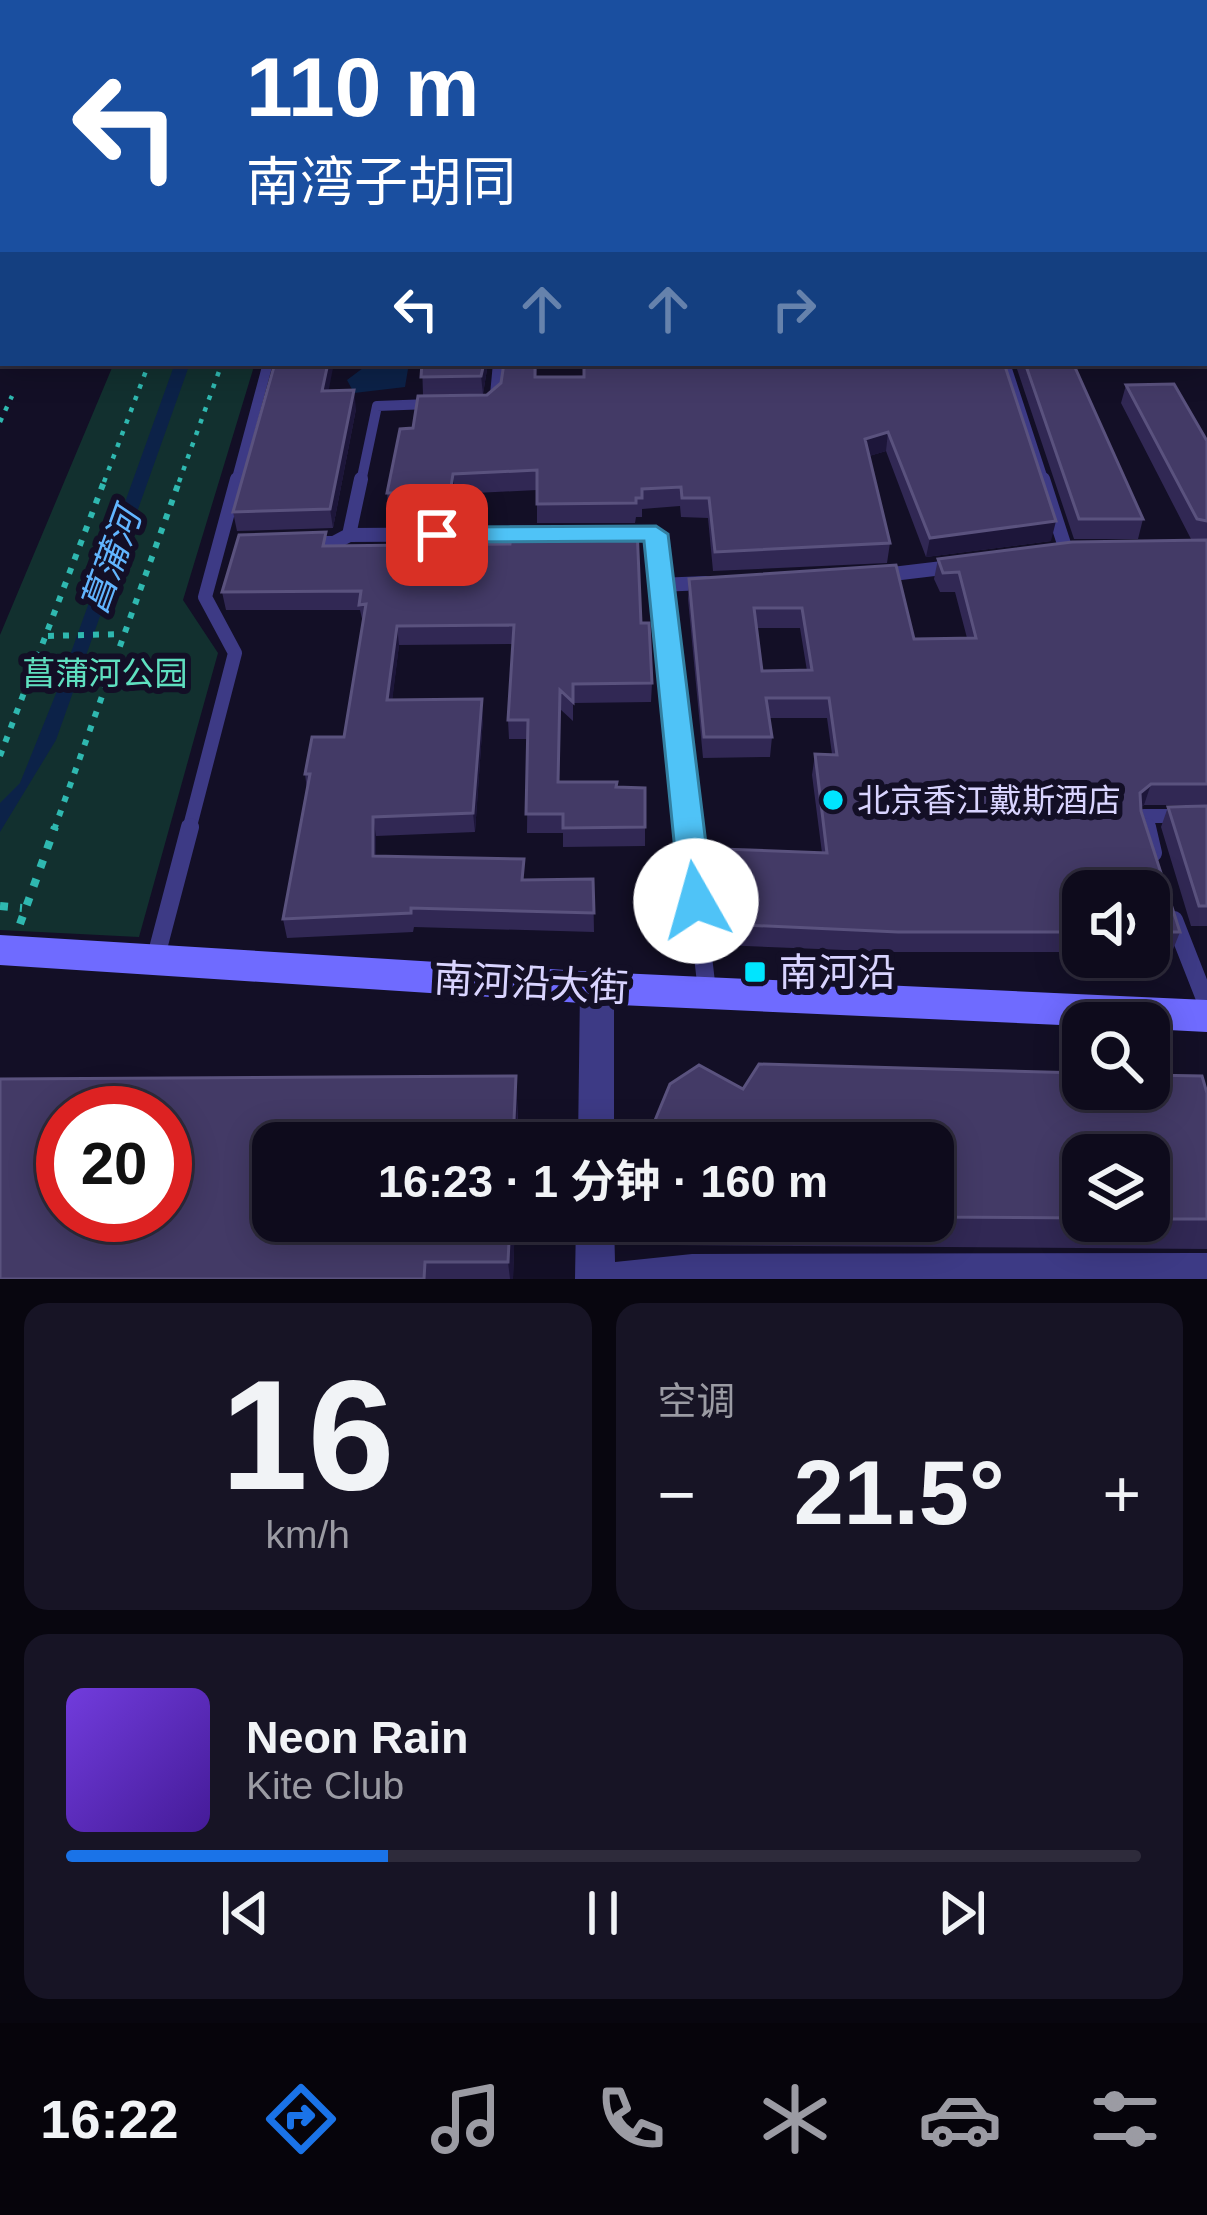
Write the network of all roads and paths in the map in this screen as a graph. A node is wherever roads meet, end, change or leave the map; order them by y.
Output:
1 (148, 366) edge
2 (221, 366) edge
3 (267, 366) edge
4 (498, 366) edge
5 (1006, 366) edge
6 (13, 396) dead end
7 (446, 404) edge
8 (466, 404) edge
9 (0, 422) edge
10 (538, 534) edge
11 (608, 534) edge
12 (350, 535) junction
13 (218, 543) junction
14 (241, 543) edge
15 (288, 543) edge
16 (1066, 550) junction
17 (1089, 550) edge
18 (1046, 554) edge
19 (964, 566) edge
20 (858, 576) edge
21 (724, 582) edge
22 (658, 585) junction
23 (122, 634) junction
24 (48, 636) junction
25 (0, 756) edge
26 (1207, 816) edge
27 (1158, 867) edge
28 (0, 906) edge
29 (22, 908) junction
30 (1171, 909) edge
31 (7, 951) edge
32 (154, 960) junction
33 (597, 988) junction
34 (707, 991) junction
35 (1207, 1004) edge
36 (1207, 1016) edge
37 (596, 1122) edge
38 (596, 1242) edge
39 (1207, 1272) edge
40 (595, 1279) edge
41 (620, 1279) edge

1 - 24 path
2 - 23 path
3 - 13 lane
4 - 8 lane
5 - 16 lane
6 - 9 path
7 - 12 lane
10 - 12 lane
11 - 22 lane
12 - 15 lane
13 - 14 lane
13 - 32 lane
16 - 17 lane
16 - 18 lane
19 - 20 lane
21 - 22 lane
22 - 34 lane
23 - 24 path
23 - 29 path
24 - 25 path
26 - 27 lane
28 - 29 path
29 - 31 path
30 - 35 lane
31 - 32 main road, 南河沿大街
32 - 33 main road, 南河沿大街
33 - 34 main road, 南河沿大街
33 - 37 street
34 - 36 main road, 南河沿大街
38 - 40 street
39 - 41 street

